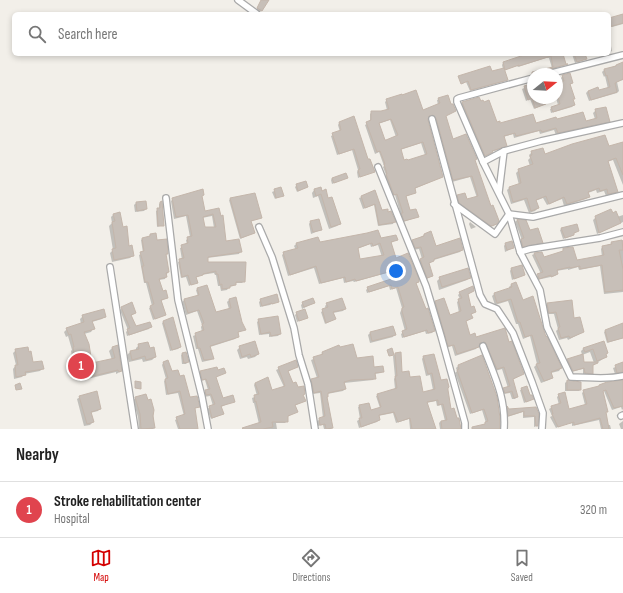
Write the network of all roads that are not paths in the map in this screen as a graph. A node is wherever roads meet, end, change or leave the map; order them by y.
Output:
1 (238, 0) edge
2 (254, 12) edge
3 (623, 55) edge
4 (563, 70) edge
5 (527, 80) edge
6 (432, 119) dead end
7 (623, 123) edge
8 (504, 151) junction
9 (483, 162) junction
10 (378, 167) dead end
11 (499, 193) junction
12 (623, 195) edge
13 (166, 198) dead end
14 (454, 203) junction
15 (509, 214) junction
16 (259, 227) dead end
17 (623, 232) edge
18 (520, 252) junction
19 (110, 268) dead end
20 (483, 346) dead end
21 (623, 376) edge
22 (134, 429) edge
23 (208, 429) edge
24 (315, 429) edge
25 (465, 429) edge
26 (504, 429) edge
27 (542, 429) edge

1 - 2 street
3 - 4 street
5 - 9 street
6 - 14 street
7 - 8 street
8 - 9 street
8 - 11 street
9 - 11 street
10 - 25 street
11 - 15 street
12 - 15 street
13 - 23 street
14 - 15 street
14 - 27 street
15 - 18 street
16 - 24 street
17 - 18 street
18 - 21 street
19 - 22 street
20 - 26 street

